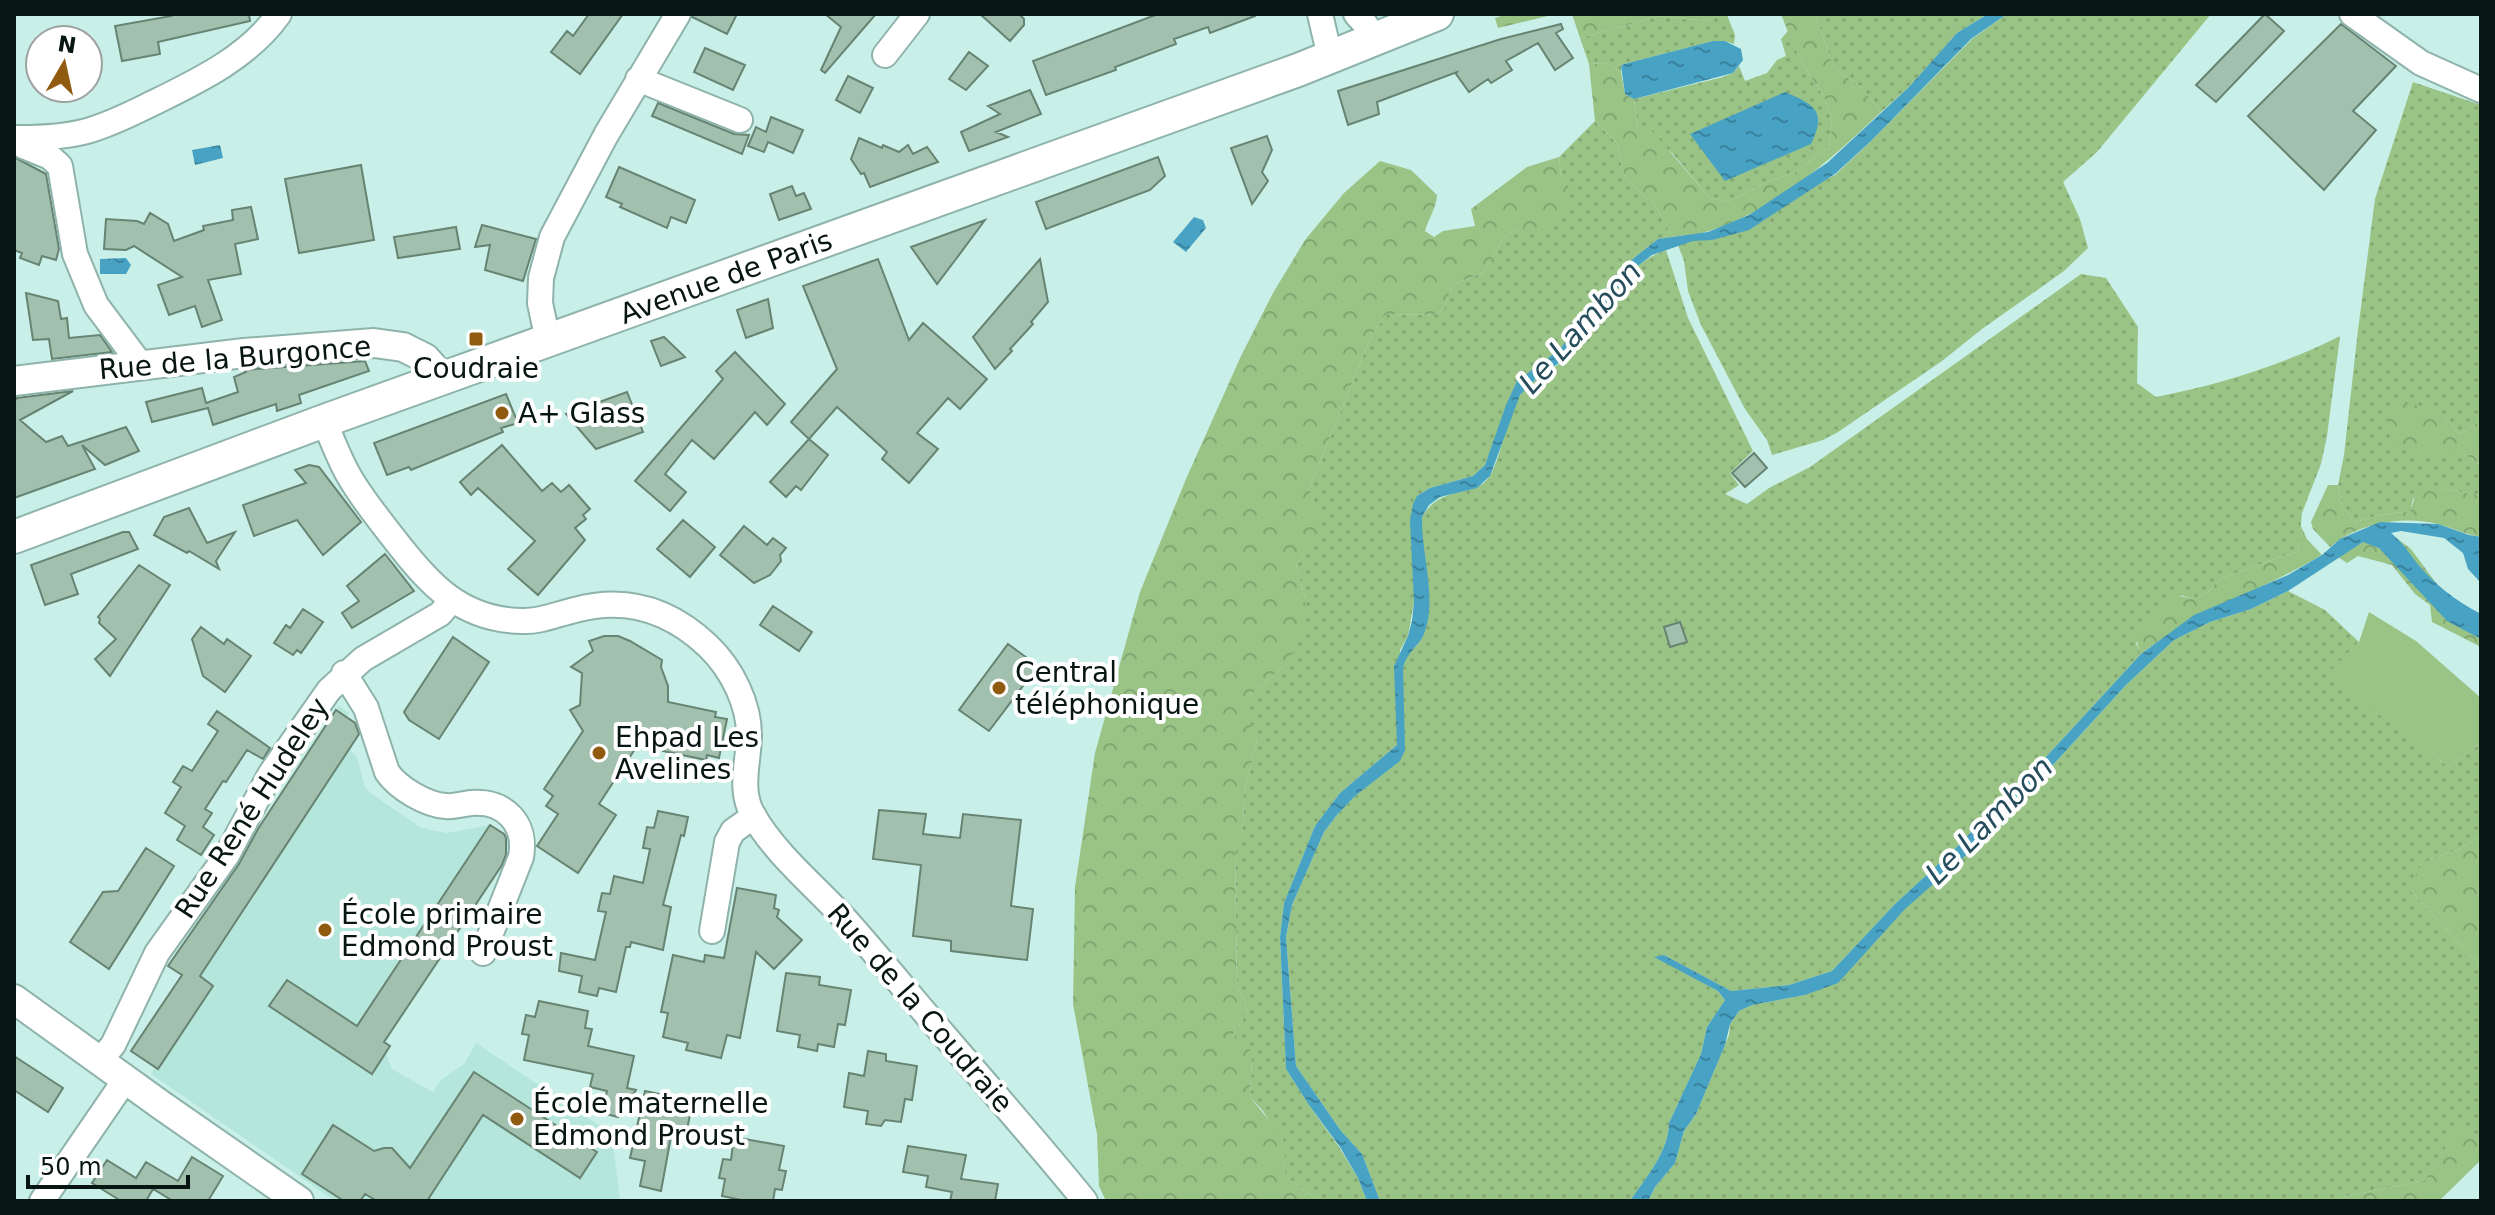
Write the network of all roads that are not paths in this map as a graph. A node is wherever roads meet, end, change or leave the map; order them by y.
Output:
1 (279, 14) edge
2 (678, 14) edge
3 (917, 14) edge
4 (1320, 14) edge
5 (1437, 14) edge
6 (2352, 14) edge
7 (1365, 27) edge
8 (885, 55) dead end
9 (1330, 57) junction
10 (638, 79) junction
11 (2481, 90) edge
12 (740, 120) dead end
13 (17, 138) edge
14 (548, 341) junction
15 (141, 365) junction
16 (444, 379) junction
17 (14, 381) edge
18 (324, 421) junction
19 (14, 537) edge
20 (452, 600) junction
21 (344, 673) junction
22 (754, 816) junction
23 (712, 931) dead end
24 (483, 953) dead end
25 (14, 999) edge
26 (100, 1060) junction
27 (125, 1080) junction
28 (42, 1201) edge
29 (299, 1201) edge
30 (1085, 1201) edge

1 - 13 street
2 - 10 street
3 - 8 street
4 - 9 street
5 - 7 main road, Avenue de Paris
6 - 11 street
7 - 9 main road, Avenue de Paris
9 - 14 main road, Avenue de Paris
10 - 12 street
10 - 14 street
13 - 15 street
14 - 16 main road, Avenue de Paris
15 - 16 street, Rue de la Burgonce
15 - 17 street, Rue de la Burgonce
16 - 18 main road, Avenue de Paris
18 - 19 main road, Avenue de Paris
18 - 20 street, Rue de la Coudraie
20 - 21 street, Rue René Hudeley
20 - 22 street, Rue de la Coudraie
21 - 24 street
21 - 26 street, Rue René Hudeley
22 - 23 street
22 - 30 street, Rue de la Coudraie
25 - 26 street
26 - 27 street
27 - 28 street
27 - 29 street

